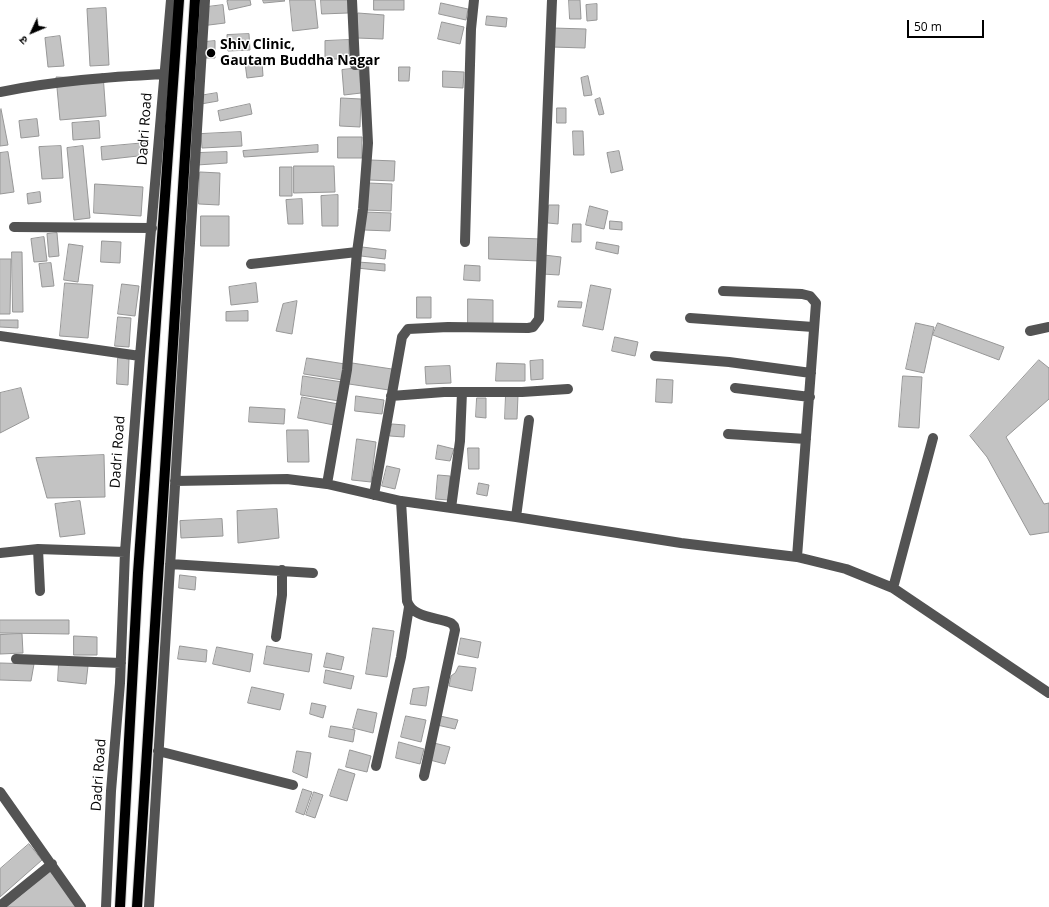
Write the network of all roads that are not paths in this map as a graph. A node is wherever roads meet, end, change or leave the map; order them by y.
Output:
1 (171, 0) edge
2 (179, 0) edge
3 (195, 0) edge
4 (205, 0) edge
5 (352, 0) edge
6 (474, 0) edge
7 (552, 0) edge
8 (164, 74) junction
9 (0, 92) edge
10 (14, 227) dead end
11 (152, 228) junction
12 (465, 242) dead end
13 (357, 252) junction
14 (251, 264) dead end
15 (723, 290) dead end
16 (690, 318) dead end
17 (1049, 327) edge
18 (813, 328) junction
19 (1030, 331) dead end
20 (0, 336) edge
21 (140, 356) junction
22 (654, 356) dead end
23 (811, 373) junction
24 (735, 388) dead end
25 (568, 389) dead end
26 (462, 392) junction
27 (391, 396) junction
28 (810, 397) junction
29 (529, 420) dead end
30 (728, 434) dead end
31 (933, 438) dead end
32 (806, 439) junction
33 (175, 481) junction
34 (327, 484) junction
35 (374, 494) junction
36 (401, 501) junction
37 (450, 508) junction
38 (516, 517) junction
39 (38, 549) junction
40 (125, 552) junction
41 (0, 553) edge
42 (797, 557) junction
43 (170, 564) junction
44 (282, 570) junction
45 (313, 573) dead end
46 (893, 588) junction
47 (40, 591) dead end
48 (409, 608) junction
49 (276, 638) dead end
50 (16, 659) dead end
51 (121, 663) junction
52 (1049, 693) edge
53 (158, 751) junction
54 (376, 766) dead end
55 (424, 776) dead end
56 (293, 785) dead end
57 (0, 792) edge
58 (52, 864) junction
59 (0, 906) edge
60 (82, 907) edge
61 (106, 907) edge
62 (120, 907) edge
63 (137, 907) edge
64 (149, 907) edge

1 - 8 street, Dadri Road
2 - 62 main road
3 - 63 main road
4 - 33 street
5 - 13 street
6 - 12 street
7 - 27 street
8 - 9 street
8 - 11 street, Dadri Road
10 - 11 street
11 - 21 street, Dadri Road
13 - 14 street
13 - 34 street
15 - 18 street
16 - 18 street
17 - 19 street
18 - 23 street
20 - 21 street
21 - 40 street, Dadri Road
22 - 23 street
23 - 28 street
24 - 28 street
25 - 26 street
26 - 27 street
26 - 37 street
27 - 35 street
28 - 32 street
29 - 38 street
30 - 32 street
31 - 46 street
32 - 42 street
33 - 34 street
33 - 43 street
34 - 35 street
35 - 36 street
36 - 37 street
36 - 48 street
37 - 38 street
38 - 42 street
39 - 40 street
39 - 41 street
39 - 47 street
40 - 51 street, Dadri Road
42 - 46 street
43 - 44 street
43 - 53 street
44 - 45 street
44 - 49 street
46 - 52 street
48 - 54 street
48 - 55 street
50 - 51 street
51 - 61 street, Dadri Road
53 - 56 street
53 - 64 street
57 - 58 street
58 - 59 street
58 - 60 street

